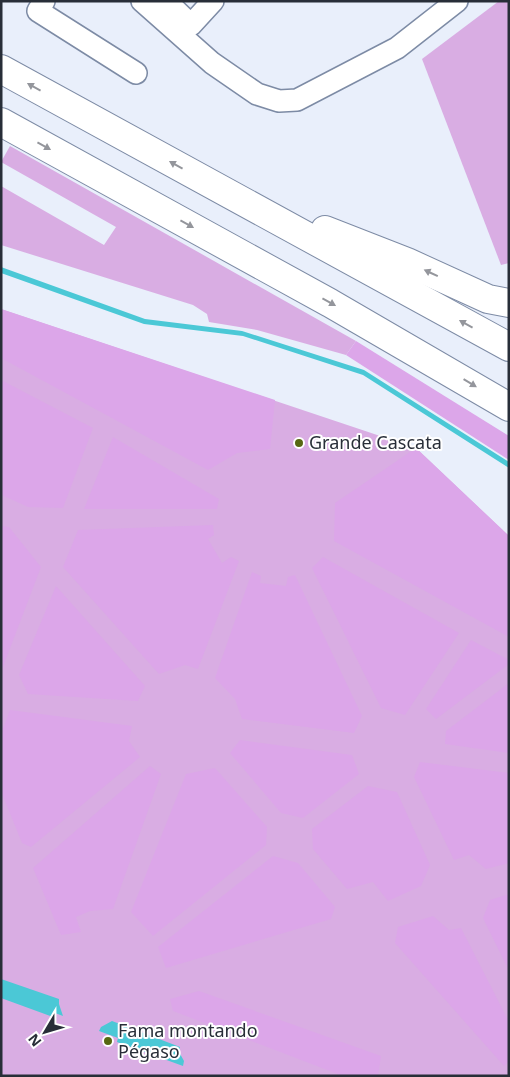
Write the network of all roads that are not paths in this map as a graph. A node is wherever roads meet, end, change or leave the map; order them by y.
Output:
1 (44, 1) edge
2 (142, 1) edge
3 (166, 1) edge
4 (213, 1) edge
5 (457, 1) edge
6 (1, 69) edge
7 (136, 73) dead end
8 (1, 122) edge
9 (218, 189) junction
10 (509, 303) edge
11 (509, 347) edge
12 (509, 407) edge

1 - 7 street
2 - 5 street
3 - 4 street
9 -> 6 highway
8 -> 12 highway
10 -> 9 highway
11 -> 9 highway

